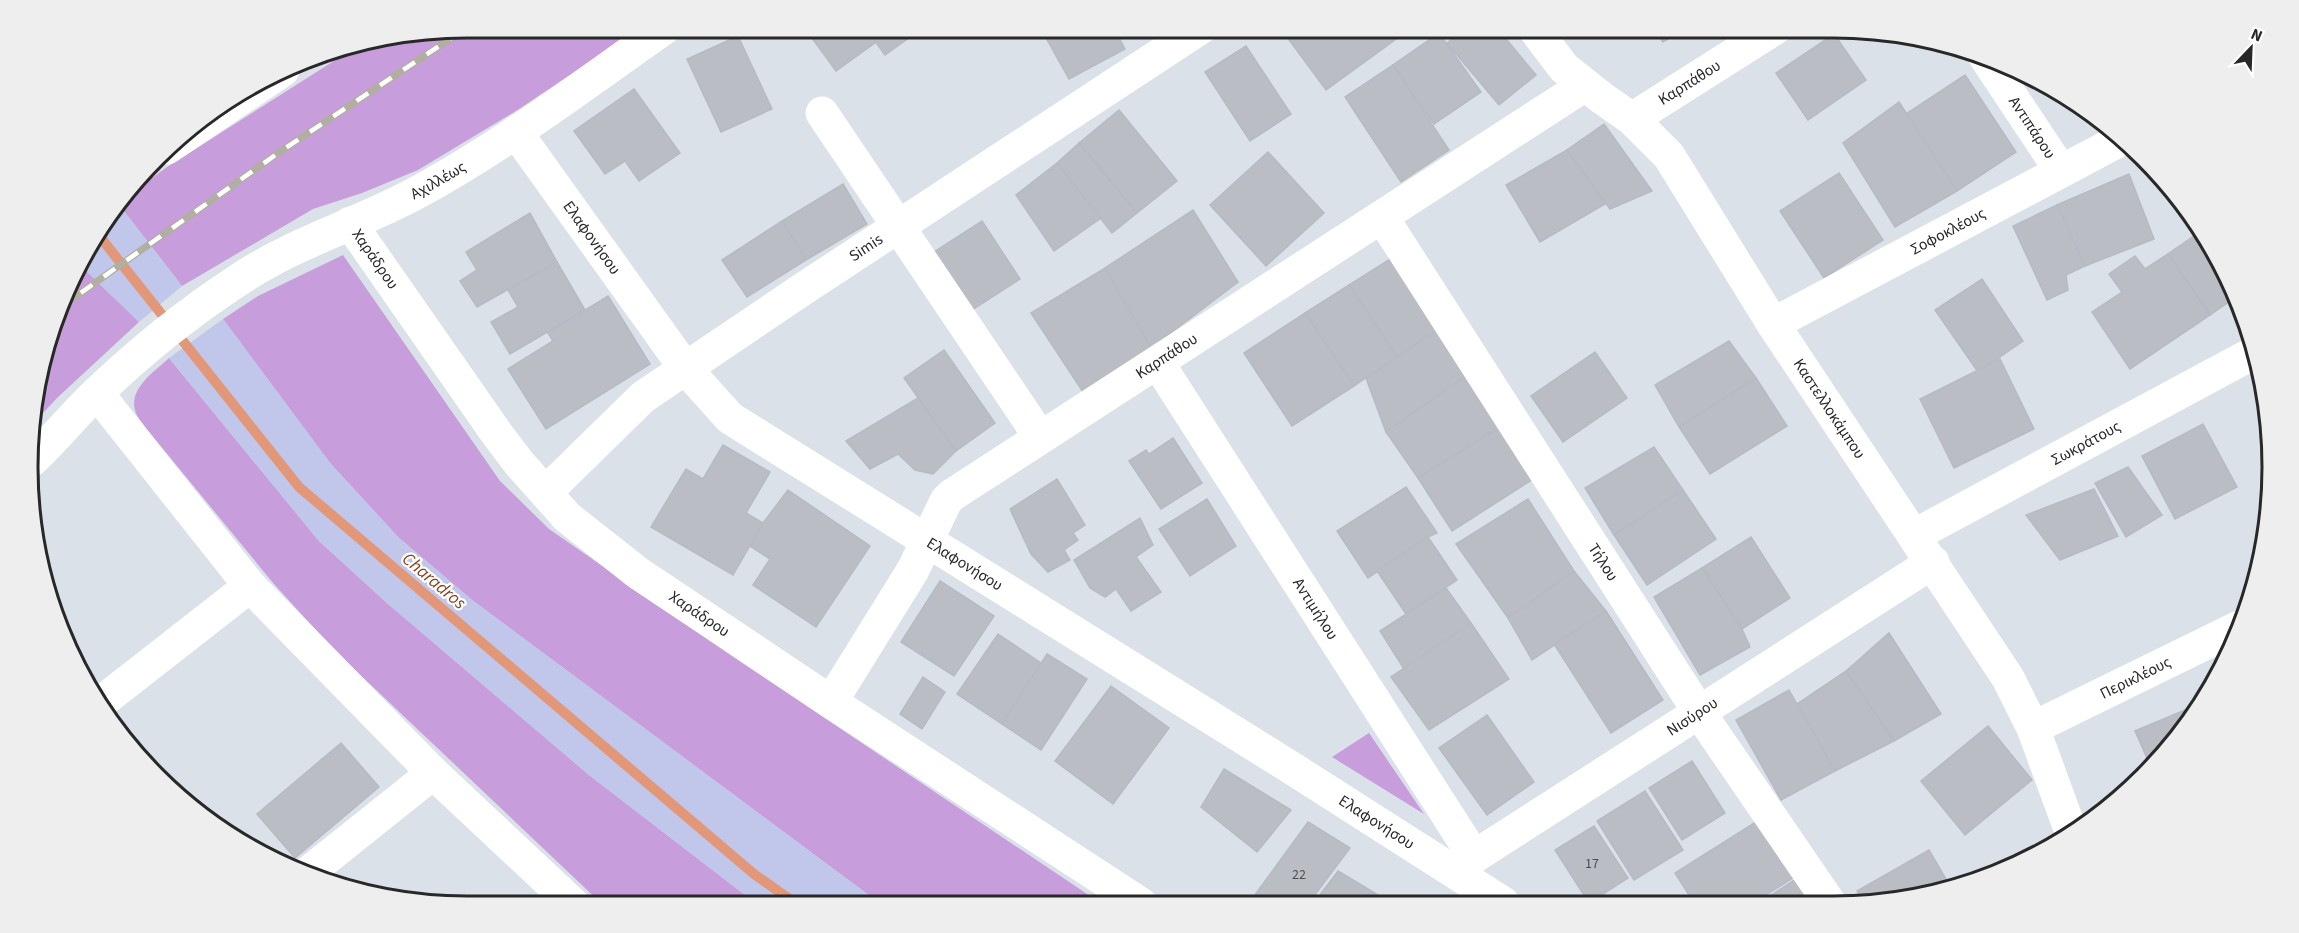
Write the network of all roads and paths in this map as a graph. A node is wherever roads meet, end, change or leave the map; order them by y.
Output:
1 (650, 38) edge
2 (1185, 38) edge
3 (1541, 38) edge
4 (1760, 38) edge
5 (1993, 69) edge
6 (1585, 85) junction
7 (822, 113) dead end
8 (1632, 119) junction
9 (516, 132) junction
10 (2114, 143) edge
11 (2061, 171) junction
12 (1382, 217) junction
13 (350, 223) junction
14 (898, 227) junction
15 (1773, 324) junction
16 (2247, 356) edge
17 (1158, 363) junction
18 (684, 368) junction
19 (97, 393) junction
20 (1040, 437) junction
21 (38, 455) edge
22 (546, 492) junction
23 (1915, 535) junction
24 (927, 539) junction
25 (1933, 562) junction
26 (250, 586) junction
27 (2228, 632) edge
28 (106, 699) edge
29 (831, 702) junction
30 (1699, 712) junction
31 (2033, 728) junction
32 (433, 773) junction
33 (2068, 825) edge
34 (1463, 863) junction
35 (315, 868) edge
36 (564, 896) edge
37 (1129, 896) edge
38 (1493, 896) edge
39 (1825, 896) edge

1 - 9 street, Αχιλλέως
2 - 14 street, Simis
3 - 6 street, Καστελλοκάμπου
4 - 8 street, Καρπάθου
5 - 11 street, Αντιπάρου
6 - 8 street, Καστελλοκάμπου
6 - 12 street, Καρπάθου
7 - 14 street
8 - 15 street, Καστελλοκάμπου
9 - 13 street, Αχιλλέως
9 - 18 street, Ελαφονήσου
10 - 11 street, Σοφοκλέους
11 - 15 street, Σοφοκλέους
12 - 17 street, Καρπάθου
12 - 30 street, Τήλου
13 - 19 street, Αχιλλέως
13 - 22 street, Χαράδρου
14 - 18 street, Simis
14 - 20 street
15 - 23 street, Καστελλοκάμπου
16 - 23 street, Σωκράτους
17 - 20 street, Καρπάθου
17 - 34 street, Αντιμήλου
18 - 22 street, Simis
18 - 24 street, Ελαφονήσου
19 - 21 street
19 - 26 street
20 - 24 street, Καρπάθου
22 - 29 street, Χαράδρου
23 - 25 street, Καστελλοκάμπου
24 - 29 street, Καρπάθου
24 - 34 street, Ελαφονήσου
25 - 30 street, Νισύρου
25 - 31 street, Καστελλοκάμπου
26 - 28 street
26 - 32 street
27 - 31 street, Περικλέους
29 - 37 street, Χαράδρου
30 - 34 street, Νισύρου
30 - 39 street, Τήλου
31 - 33 street, Καστελλοκάμπου
32 - 35 street
32 - 36 street
34 - 38 street, Ελαφονήσου

